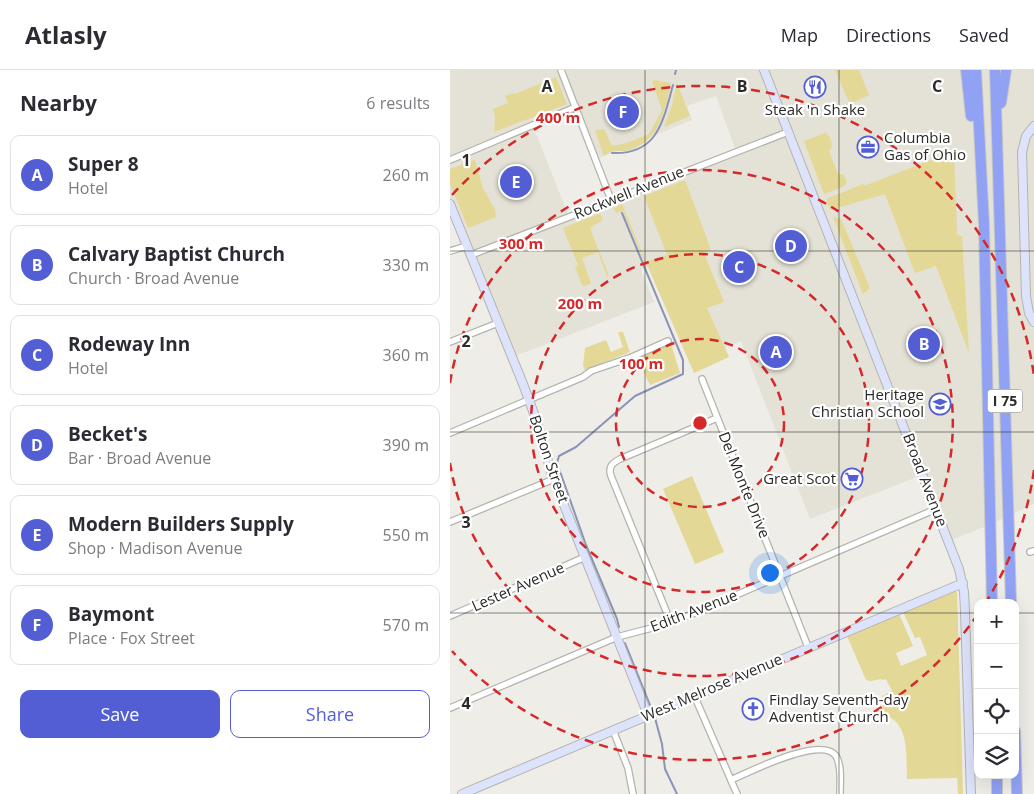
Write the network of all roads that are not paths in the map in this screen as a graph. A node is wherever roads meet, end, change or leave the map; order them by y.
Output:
1 (561, 70) edge
2 (764, 70) edge
3 (966, 70) edge
4 (976, 70) edge
5 (996, 70) edge
6 (1006, 70) edge
7 (576, 107) junction
8 (1034, 126) edge
9 (997, 131) junction
10 (788, 132) junction
11 (450, 160) edge
12 (611, 200) junction
13 (450, 204) edge
14 (984, 224) junction
15 (467, 246) junction
16 (450, 251) edge
17 (471, 256) junction
18 (1034, 322) edge
19 (498, 323) junction
20 (668, 341) dead end
21 (450, 342) edge
22 (702, 380) dead end
23 (529, 400) junction
24 (717, 418) junction
25 (450, 433) edge
26 (554, 479) junction
27 (936, 510) junction
28 (450, 522) edge
29 (585, 557) junction
30 (780, 576) junction
31 (963, 582) junction
32 (992, 599) edge
33 (1011, 599) edge
34 (450, 616) edge
35 (671, 623) junction
36 (617, 637) junction
37 (808, 647) junction
38 (694, 695) junction
39 (450, 708) edge
40 (648, 715) junction
41 (613, 730) junction
42 (1015, 734) edge
43 (997, 779) edge
44 (731, 780) junction
45 (462, 794) edge
46 (633, 794) edge
47 (737, 794) edge
48 (840, 794) edge
49 (971, 794) edge
50 (998, 794) edge
51 (1017, 794) edge

1 - 7 street
2 - 10 street, Broad Avenue
3 - 14 highway
4 - 14 highway, I 75
5 - 9 highway, I 75
6 - 9 highway
7 - 11 street
7 - 12 street
8 - 18 street
9 - 33 highway, I 75
10 - 12 street, Rockwell Avenue
10 - 27 street, Broad Avenue
12 - 17 street, Rockwell Avenue
13 - 15 street, Bolton Street
14 - 32 highway, I 75
15 - 16 street
15 - 17 street, Bolton Street
17 - 19 street, Bolton Street
19 - 21 street
19 - 23 street, Bolton Street
20 - 23 street
22 - 24 street, Del Monte Drive
23 - 25 street
23 - 26 street, Bolton Street
24 - 30 street, Del Monte Drive
24 - 35 street
26 - 28 street
26 - 29 street, Bolton Street
27 - 30 street, Edith Avenue
27 - 31 street, Broad Avenue
29 - 34 street, Lester Avenue
29 - 36 street, Bolton Street
30 - 35 street, Edith Avenue
30 - 37 street, Del Monte Drive
31 - 37 street, West Melrose Avenue
31 - 49 street, Broad Avenue
35 - 36 street, Edith Avenue
36 - 39 street, Edith Avenue
36 - 40 street, Bolton Street
37 - 38 street, West Melrose Avenue
38 - 40 street, West Melrose Avenue
38 - 44 street
40 - 41 street, West Melrose Avenue
41 - 45 street, West Melrose Avenue
41 - 46 street
42 - 51 highway
43 - 50 highway
44 - 47 street
44 - 48 street

